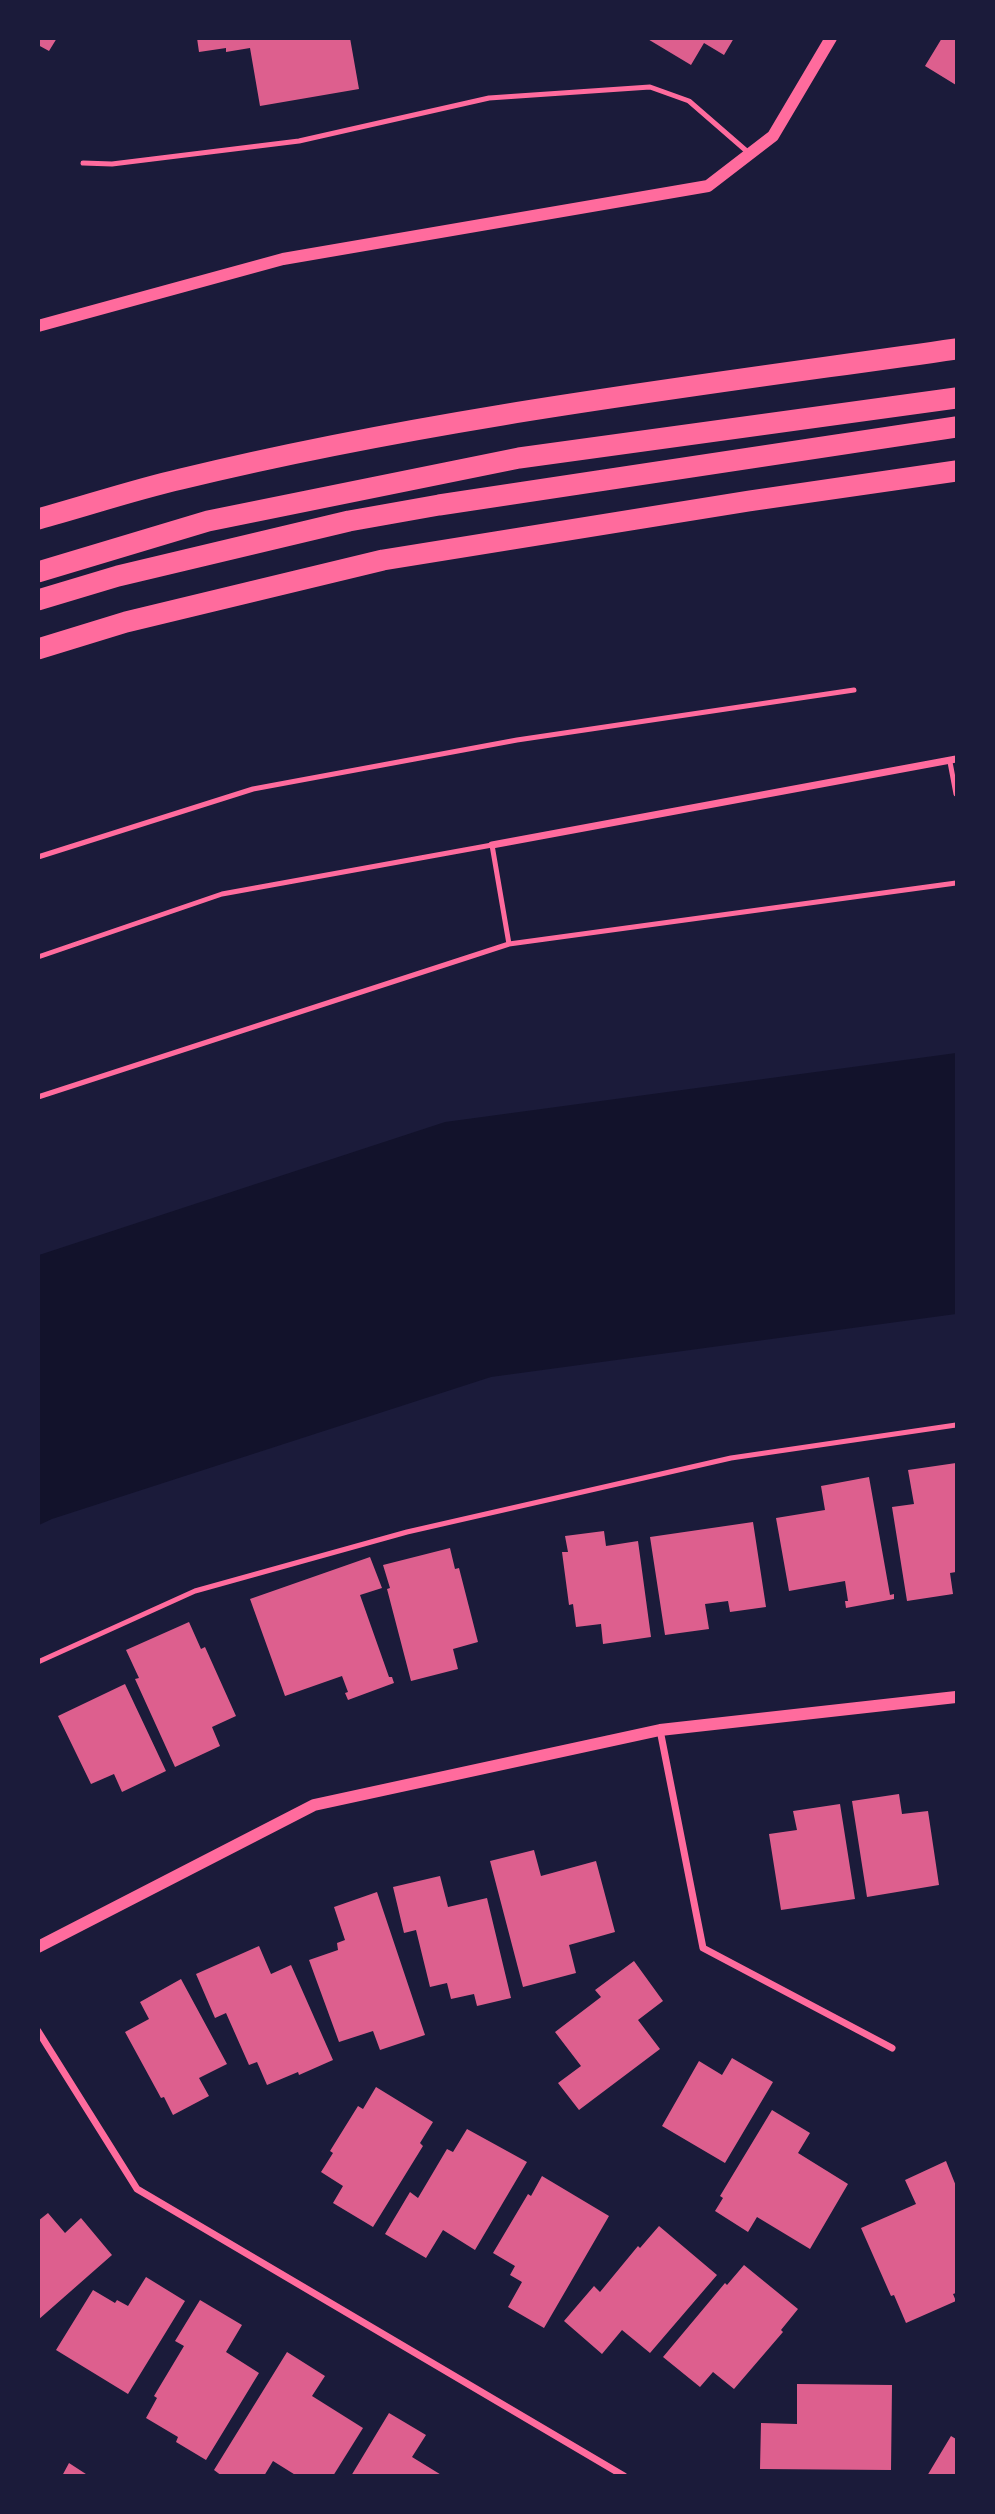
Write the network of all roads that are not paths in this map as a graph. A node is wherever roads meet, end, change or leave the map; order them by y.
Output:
1 (831, 38) edge
2 (750, 154) junction
3 (83, 163) dead end
4 (38, 326) edge
5 (957, 349) edge
6 (957, 398) edge
7 (957, 427) edge
8 (957, 471) edge
9 (38, 519) edge
10 (38, 572) edge
11 (38, 600) edge
12 (38, 649) edge
13 (854, 690) dead end
14 (953, 761) edge
15 (957, 794) edge
16 (492, 845) junction
17 (38, 857) edge
18 (957, 883) edge
19 (509, 944) junction
20 (38, 957) edge
21 (38, 1097) edge
22 (957, 1425) edge
23 (38, 1662) edge
24 (957, 1697) edge
25 (660, 1730) junction
26 (38, 1947) edge
27 (38, 2031) edge
28 (892, 2048) dead end
29 (624, 2476) edge

1 - 2 street
2 - 3 lane
2 - 4 street
5 - 9 highway
6 - 10 highway
7 - 11 highway
8 - 12 highway
13 - 17 lane
14 - 15 lane
14 - 16 street
16 - 19 lane
16 - 20 lane
18 - 19 lane
19 - 21 lane
22 - 23 lane
24 - 25 street
25 - 26 street
25 - 28 street
27 - 29 street

